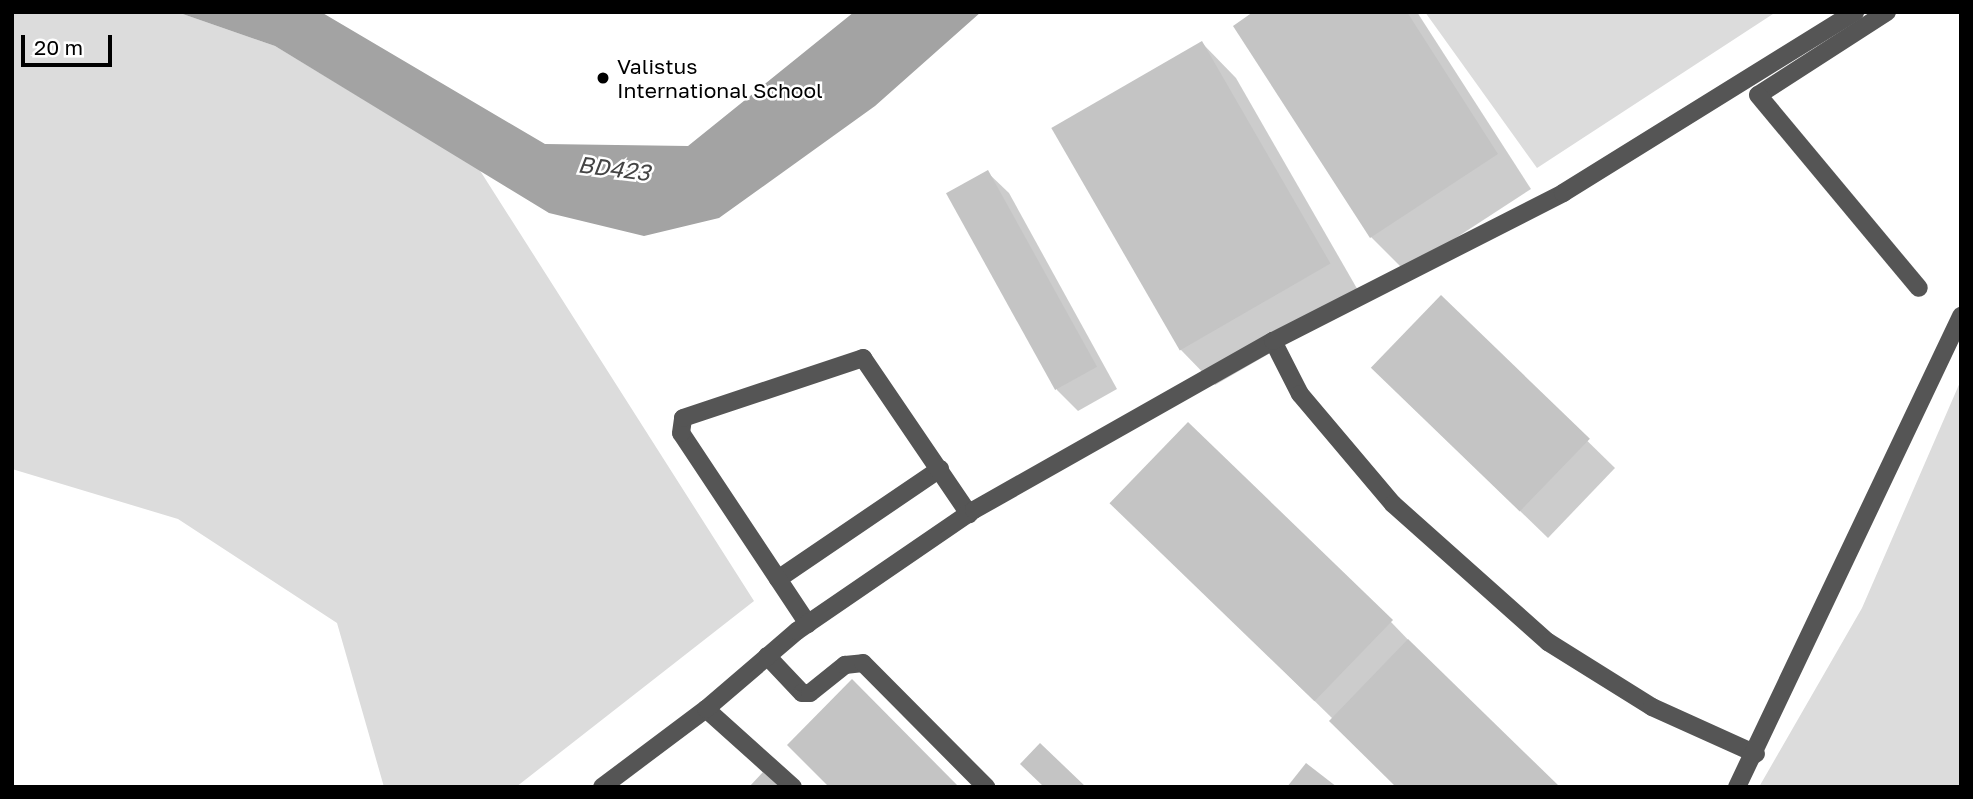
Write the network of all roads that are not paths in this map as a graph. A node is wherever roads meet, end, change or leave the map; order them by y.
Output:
1 (1856, 12) edge
2 (1888, 12) edge
3 (1806, 43) junction
4 (1817, 57) junction
5 (1919, 288) dead end
6 (1961, 316) edge
7 (1273, 341) junction
8 (940, 470) junction
9 (969, 514) junction
10 (778, 579) junction
11 (808, 624) junction
12 (767, 656) junction
13 (706, 709) junction
14 (1756, 754) junction
15 (606, 786) edge
16 (793, 787) edge
17 (986, 787) edge
18 (1737, 787) edge

1 - 3 street
2 - 4 street
3 - 4 street
3 - 7 street
4 - 5 street
6 - 14 street
7 - 9 street
7 - 14 street
8 - 9 street
8 - 10 street
8 - 10 street
9 - 11 street
10 - 11 street
11 - 12 street
12 - 13 street
12 - 17 street
13 - 15 street
13 - 16 street
14 - 18 street

